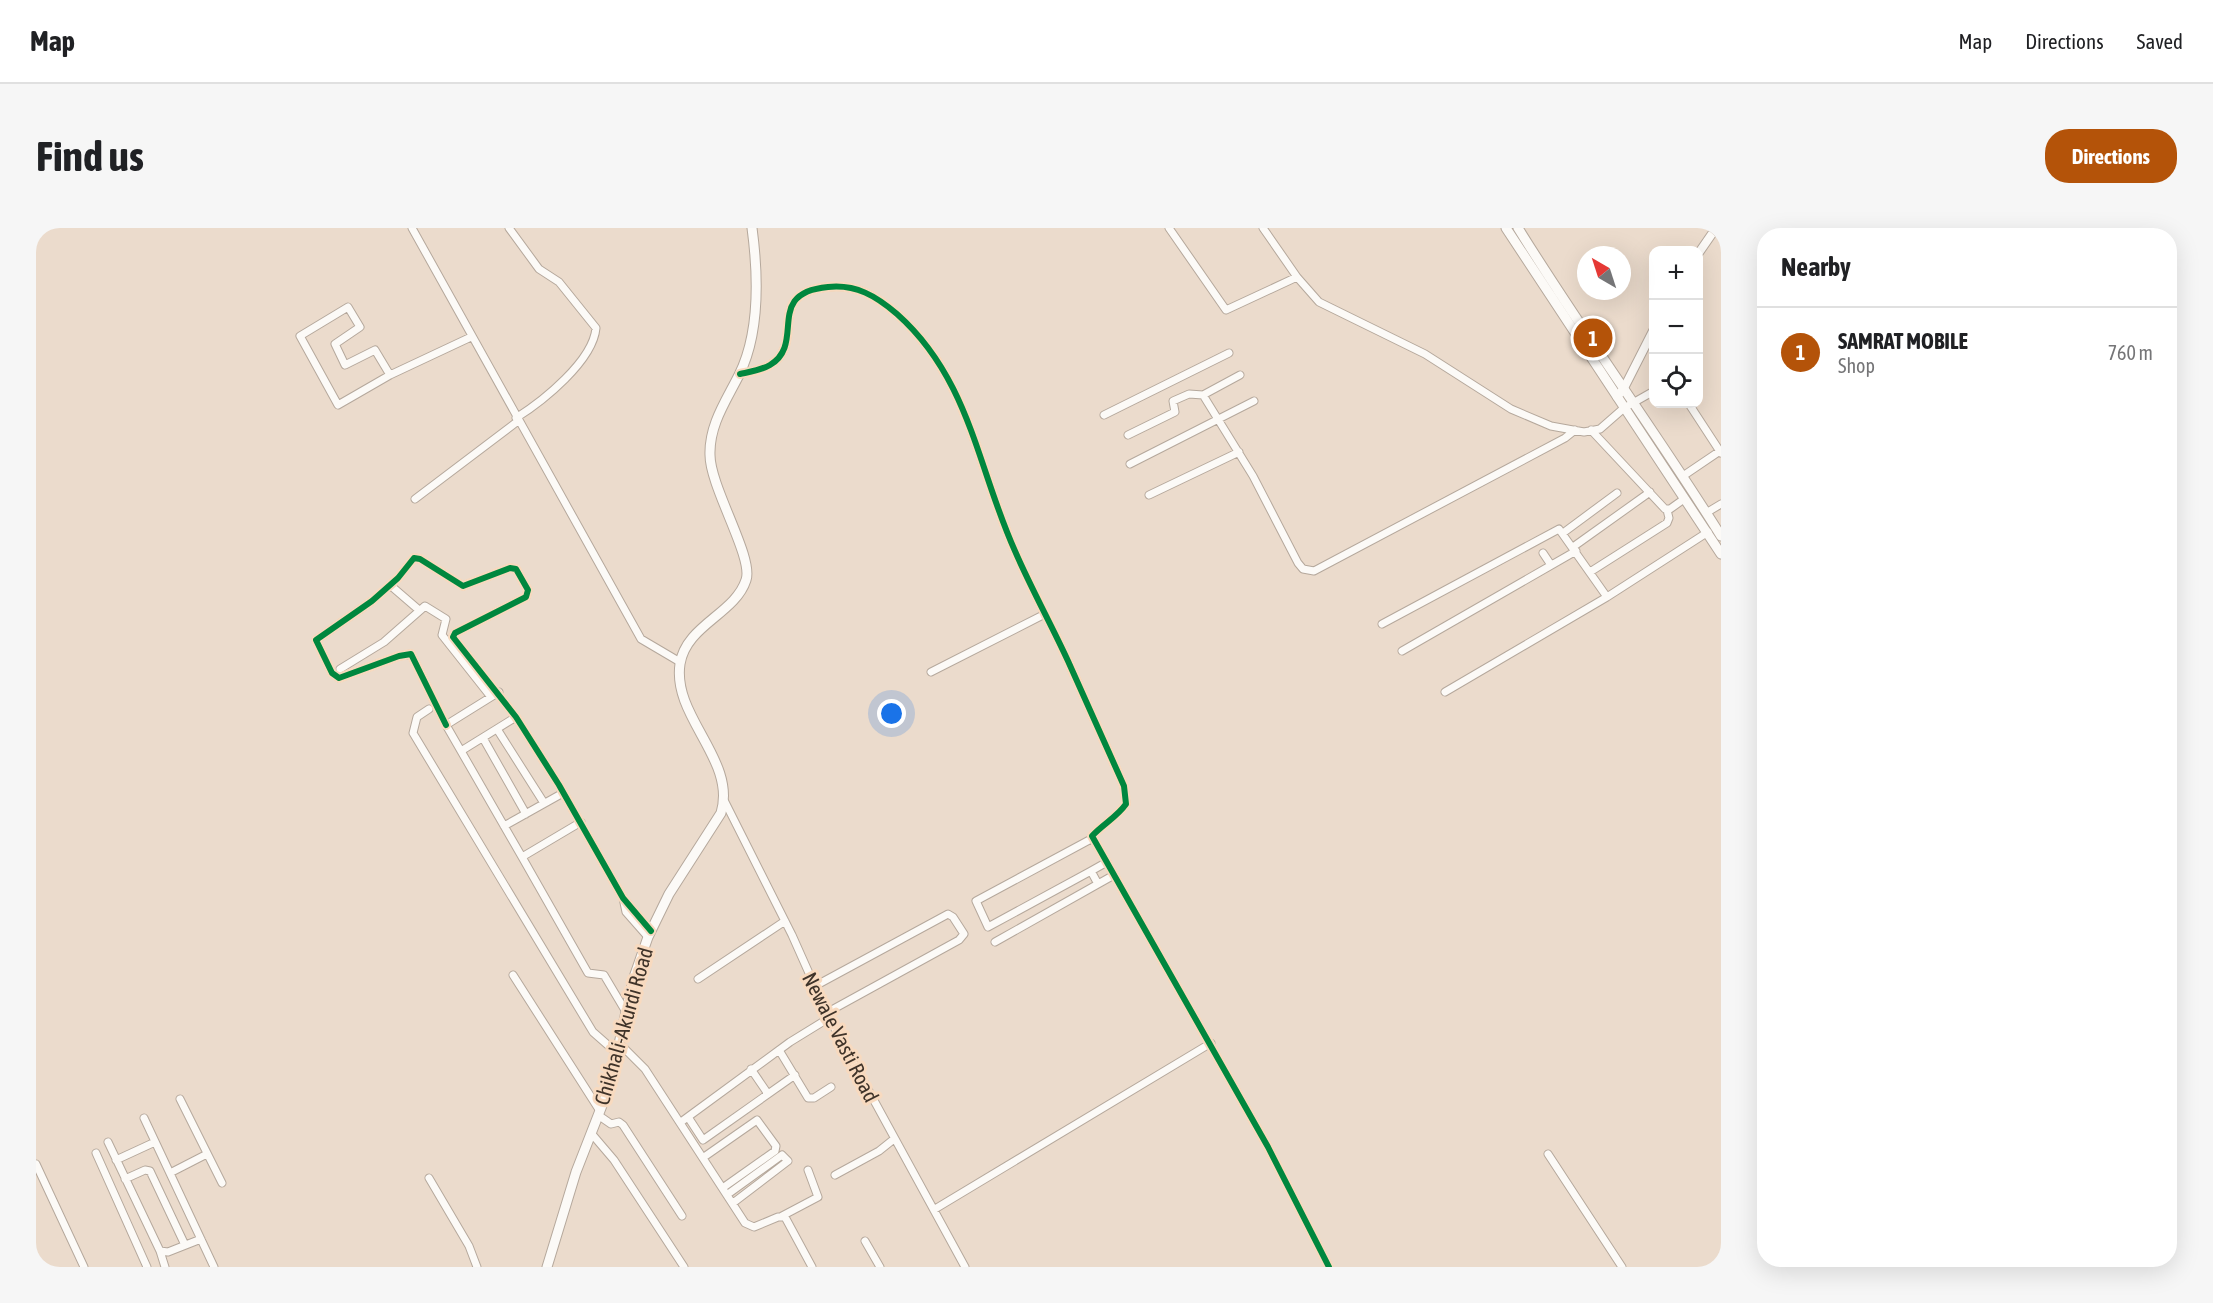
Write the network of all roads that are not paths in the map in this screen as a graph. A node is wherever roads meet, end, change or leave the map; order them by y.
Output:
1 (412, 228) edge
2 (509, 228) edge
3 (752, 228) edge
4 (1169, 228) edge
5 (1263, 228) edge
6 (1506, 228) edge
7 (1518, 228) edge
8 (1716, 228) edge
9 (1703, 248) edge
10 (1297, 277) junction
11 (471, 337) junction
12 (1649, 337) edge
13 (1229, 353) dead end
14 (740, 374) junction
15 (390, 375) junction
16 (1240, 375) dead end
17 (1623, 386) junction
18 (1649, 394) edge
19 (1203, 395) junction
20 (1617, 396) junction
21 (1254, 401) dead end
22 (1629, 406) junction
23 (1692, 408) edge
24 (1104, 415) dead end
25 (1220, 418) junction
26 (517, 419) junction
27 (1575, 430) junction
28 (1591, 430) junction
29 (1128, 435) dead end
30 (1239, 452) junction
31 (1720, 452) edge
32 (1130, 464) dead end
33 (1683, 476) junction
34 (1650, 492) junction
35 (1617, 494) dead end
36 (1149, 495) dead end
37 (415, 499) dead end
38 (1684, 499) junction
39 (1721, 504) edge
40 (1667, 510) junction
41 (1706, 513) junction
42 (1708, 532) junction
43 (1563, 533) junction
44 (1721, 536) edge
45 (1574, 549) junction
46 (1543, 552) dead end
47 (1721, 554) edge
48 (1551, 565) junction
49 (1590, 572) junction
50 (390, 585) junction
51 (1607, 597) junction
52 (419, 609) junction
53 (1045, 614) junction
54 (1382, 624) dead end
55 (1402, 651) dead end
56 (680, 662) junction
57 (340, 669) dead end
58 (931, 672) dead end
59 (499, 692) junction
60 (1445, 692) dead end
61 (491, 697) junction
62 (429, 709) dead end
63 (516, 717) junction
64 (446, 725) junction
65 (497, 729) junction
66 (483, 738) junction
67 (461, 751) junction
68 (563, 792) junction
69 (725, 802) junction
70 (544, 803) junction
71 (526, 814) junction
72 (581, 822) junction
73 (504, 826) junction
74 (1093, 838) junction
75 (522, 857) junction
76 (1107, 862) junction
77 (1091, 871) junction
78 (1114, 875) junction
79 (1098, 884) junction
80 (785, 921) junction
81 (649, 934) junction
82 (995, 942) dead end
83 (513, 975) dead end
84 (698, 979) dead end
85 (815, 986) junction
86 (626, 1012) junction
87 (829, 1015) junction
88 (1211, 1043) junction
89 (619, 1049) junction
90 (779, 1050) junction
91 (752, 1069) junction
92 (795, 1076) junction
93 (831, 1087) dead end
94 (768, 1094) junction
95 (180, 1099) dead end
96 (599, 1113) junction
97 (688, 1117) junction
98 (144, 1118) dead end
99 (681, 1122) junction
100 (591, 1133) junction
101 (894, 1139) junction
102 (108, 1142) dead end
103 (155, 1142) junction
104 (96, 1153) dead end
105 (207, 1154) junction
106 (1548, 1154) dead end
107 (704, 1157) junction
108 (116, 1160) junction
109 (36, 1164) edge
110 (808, 1170) dead end
111 (170, 1173) junction
112 (835, 1175) dead end
113 (429, 1178) dead end
114 (125, 1179) junction
115 (222, 1183) dead end
116 (726, 1190) junction
117 (733, 1203) junction
118 (935, 1209) junction
119 (682, 1216) dead end
120 (782, 1216) junction
121 (201, 1239) junction
122 (865, 1241) dead end
123 (186, 1245) junction
124 (160, 1251) junction
125 (84, 1267) edge
126 (147, 1267) edge
127 (165, 1267) edge
128 (214, 1267) edge
129 (477, 1267) edge
130 (547, 1267) edge
131 (684, 1267) edge
132 (812, 1267) edge
133 (880, 1267) edge
134 (965, 1267) edge
135 (1329, 1267) edge
136 (1622, 1267) edge

1 - 11 street
2 - 26 street
3 - 14 main road
4 - 10 street
5 - 10 street
6 - 20 main road
7 - 17 main road
8 - 9 street
10 - 27 street
11 - 15 street
11 - 26 street
12 - 17 street
13 - 24 street
14 - 53 street
14 - 56 main road
15 - 15 street
16 - 19 street
17 - 20 street
17 - 22 main road
18 - 22 street
19 - 25 street
19 - 29 street
20 - 22 main road
21 - 25 street
22 - 28 street
22 - 33 main road
22 - 38 main road
23 - 31 street
25 - 30 street
25 - 32 street
26 - 37 street
26 - 56 street
27 - 28 street
27 - 30 street
28 - 34 street
30 - 36 street
31 - 33 street
33 - 41 main road
34 - 40 street
34 - 45 street
35 - 43 street
38 - 40 street
38 - 42 main road
39 - 41 street
40 - 49 street
41 - 44 main road
42 - 47 main road
42 - 51 street
43 - 45 street
43 - 54 street
45 - 48 street
45 - 49 street
46 - 48 street
48 - 55 street
49 - 51 street
50 - 52 street
50 - 59 street
50 - 64 street
51 - 60 street
52 - 57 street
52 - 61 street
53 - 58 street
53 - 74 street
56 - 69 main road
59 - 61 street
59 - 63 street
61 - 64 street
62 - 89 street
63 - 65 street
63 - 68 street
64 - 67 street
65 - 66 street
65 - 70 street
66 - 67 street
66 - 71 street
67 - 73 street
68 - 70 street
68 - 72 street
69 - 80 street, Newale Vasti Road
69 - 81 main road, Chikhali-Akurdi Road
70 - 71 street
71 - 73 street
72 - 75 street
72 - 81 street
73 - 75 street
74 - 76 street
74 - 77 street
75 - 86 street
76 - 77 street
76 - 78 street
77 - 79 street
78 - 79 street
78 - 88 street
79 - 82 street
80 - 84 street
80 - 85 street, Newale Vasti Road
81 - 86 main road, Chikhali-Akurdi Road
83 - 96 street
85 - 87 street, Newale Vasti Road
85 - 87 street
86 - 89 main road, Chikhali-Akurdi Road
87 - 90 street
87 - 101 street, Newale Vasti Road
88 - 118 street
88 - 135 street
89 - 96 main road, Chikhali-Akurdi Road
89 - 99 street
90 - 91 street
90 - 92 street
91 - 94 street
91 - 97 street
92 - 93 street
92 - 94 street
94 - 97 street
95 - 105 street
96 - 100 main road, Chikhali-Akurdi Road
96 - 119 street
97 - 99 street
98 - 103 street
99 - 107 street
100 - 130 main road, Chikhali-Akurdi Road
100 - 131 street
101 - 112 street
101 - 118 street, Newale Vasti Road
102 - 108 street
103 - 108 street
103 - 111 street
104 - 126 street
105 - 111 street
105 - 115 street
106 - 136 street
107 - 116 street
107 - 116 street
108 - 114 street
109 - 125 street
110 - 120 street
111 - 121 street
113 - 129 street
114 - 123 street
114 - 124 street
116 - 117 street
116 - 117 street
117 - 120 street
118 - 134 street, Newale Vasti Road
120 - 132 street
121 - 123 street
121 - 128 street
122 - 133 street
123 - 124 street
124 - 127 street

